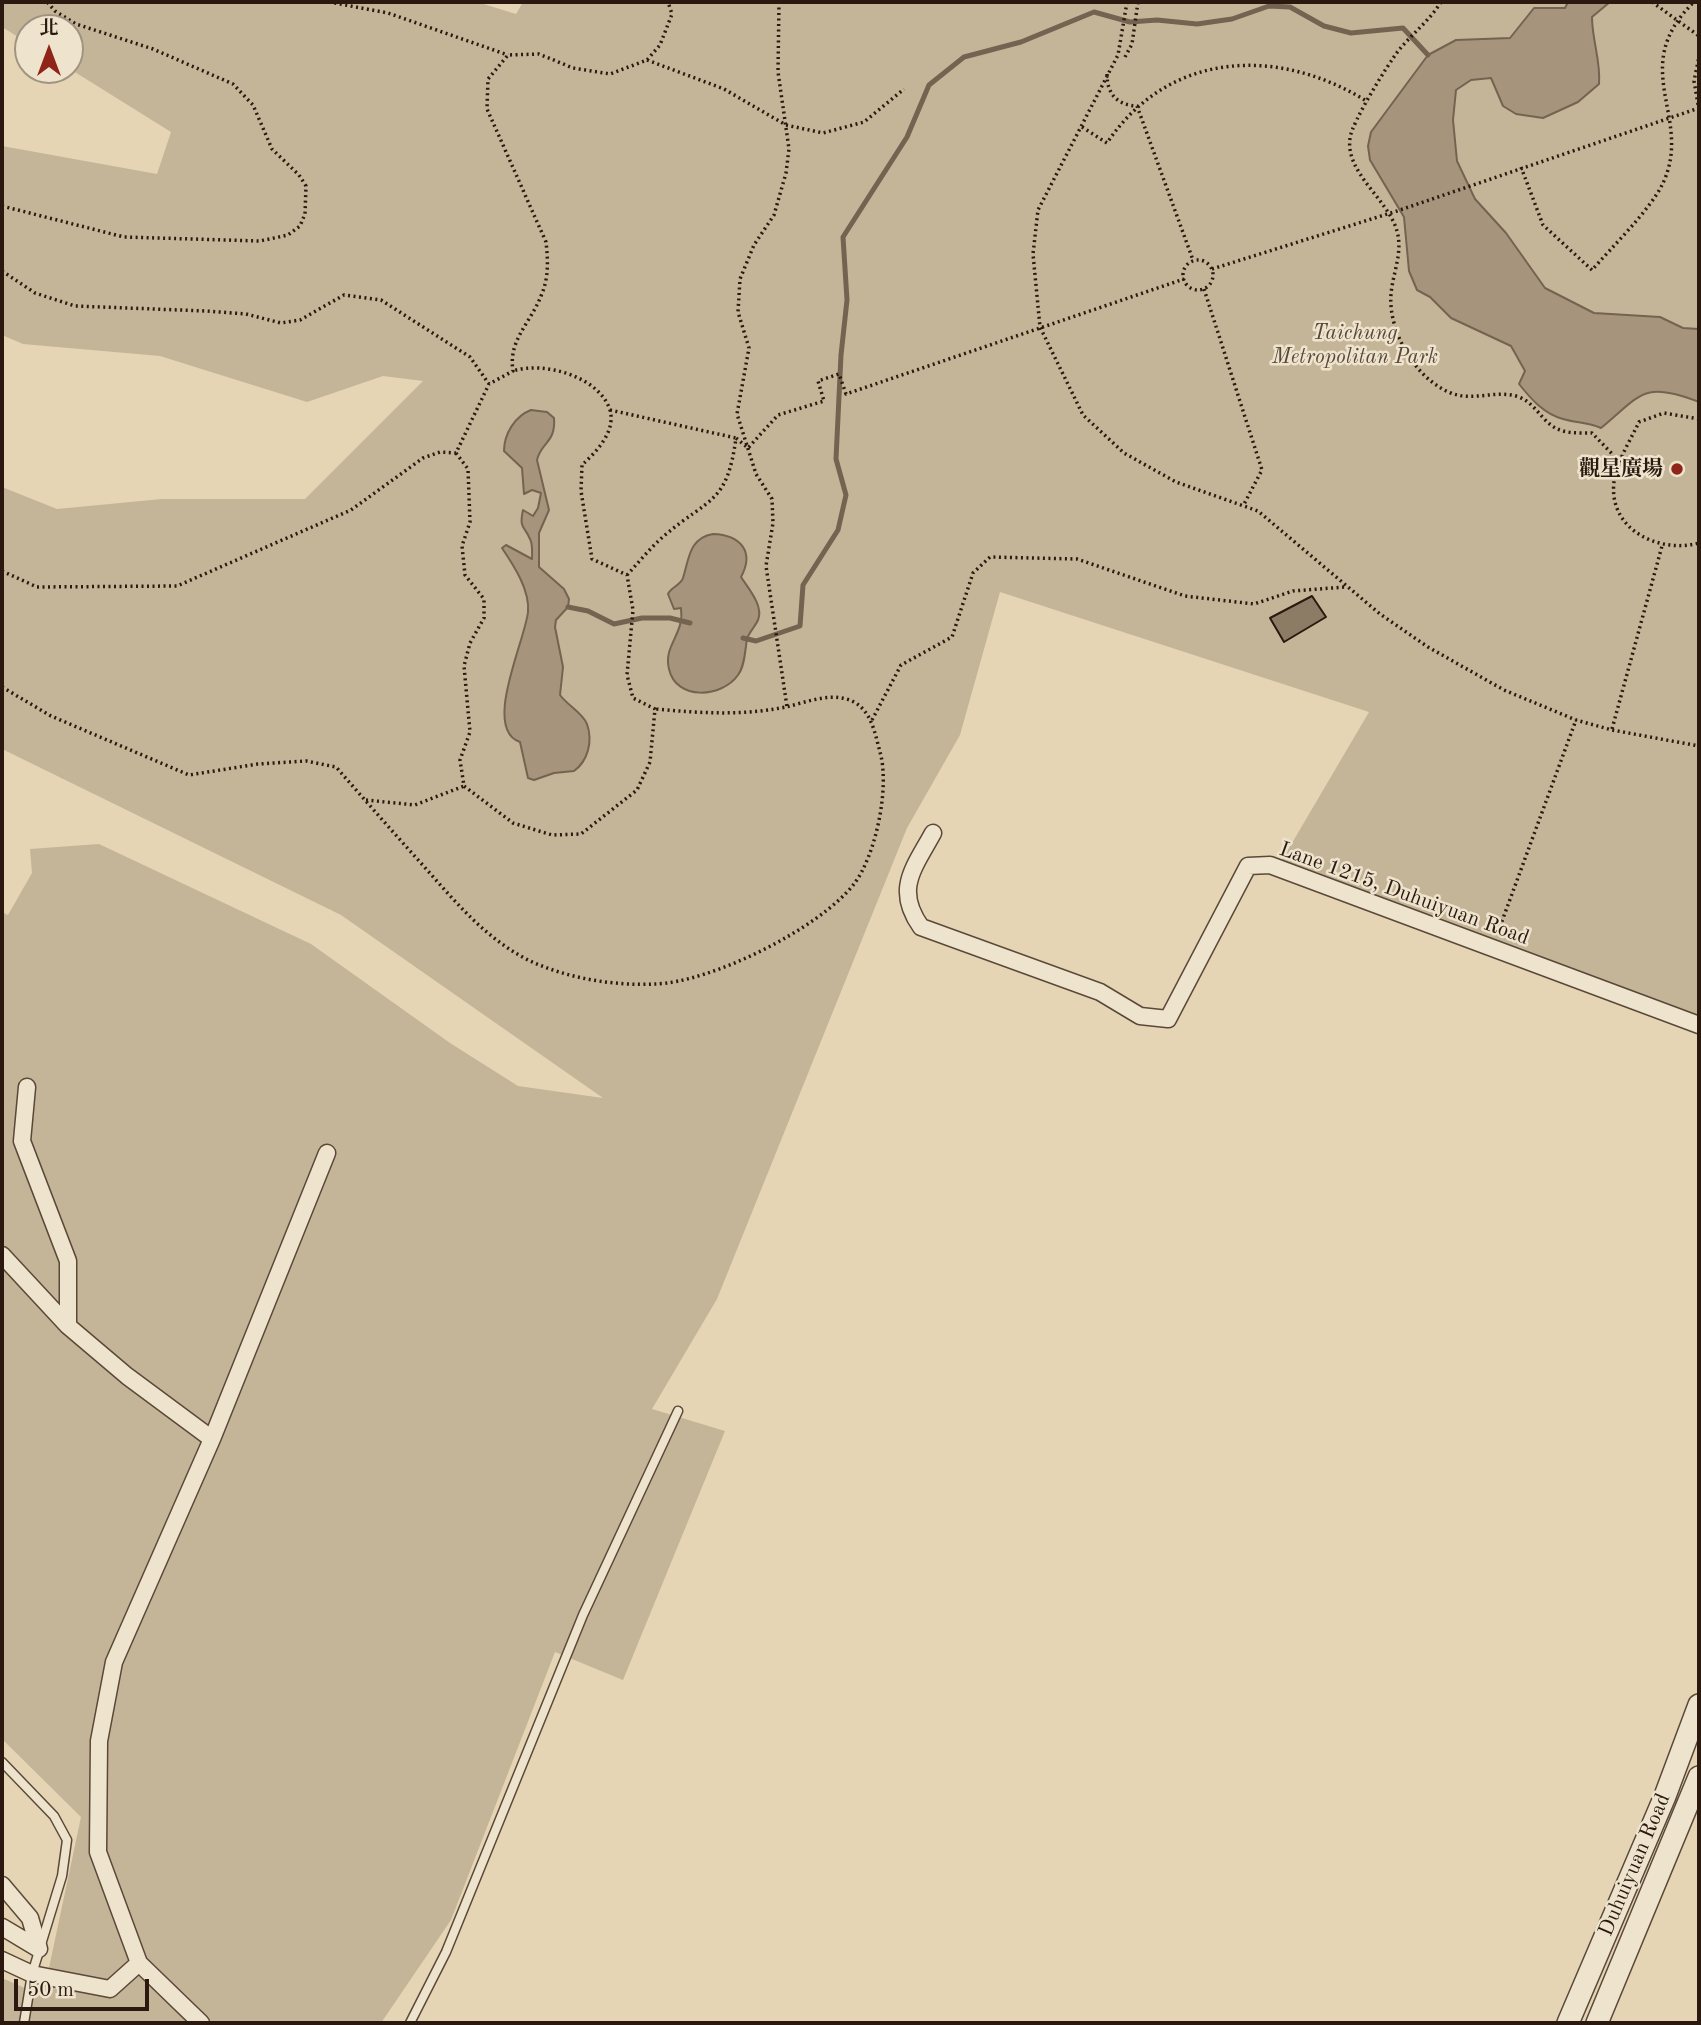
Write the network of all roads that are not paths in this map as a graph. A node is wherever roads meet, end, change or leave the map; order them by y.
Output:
1 (933, 833) dead end
2 (1699, 1025) edge
3 (27, 1087) dead end
4 (327, 1153) dead end
5 (2, 1255) edge
6 (68, 1326) junction
7 (678, 1411) dead end
8 (212, 1439) junction
9 (1699, 1705) edge
10 (2, 1762) edge
11 (1699, 1777) edge
12 (2, 1885) edge
13 (2, 1927) edge
14 (39, 1949) junction
15 (2, 1960) edge
16 (139, 1963) junction
17 (32, 1974) junction
18 (24, 2023) edge
19 (201, 2023) edge
20 (410, 2023) edge
21 (1568, 2023) edge
22 (1597, 2023) edge

1 - 2 street, Lane 1215, Duhuiyuan Road
3 - 6 street
4 - 8 street
5 - 6 street
6 - 8 street
7 - 20 lane
8 - 16 street
9 - 21 street, Duhuiyuan Road
10 - 14 lane
11 - 22 street, Duhuiyuan Road
12 - 14 street
13 - 14 street
14 - 17 lane
15 - 17 street
16 - 17 street
16 - 19 street
17 - 18 lane

